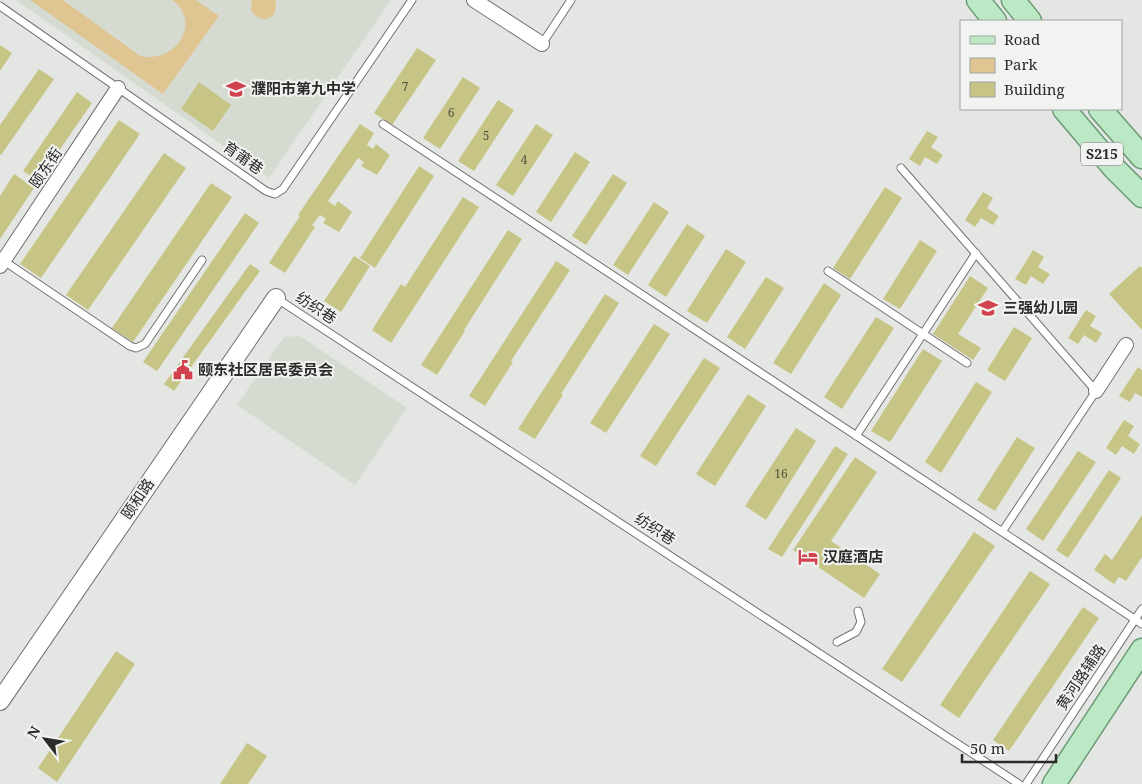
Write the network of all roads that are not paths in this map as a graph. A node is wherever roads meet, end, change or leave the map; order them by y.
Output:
1 (412, 0) edge
2 (474, 0) edge
3 (571, 0) edge
4 (978, 0) edge
5 (1013, 0) edge
6 (0, 6) edge
7 (994, 20) edge
8 (1029, 20) edge
9 (542, 44) joint
10 (118, 88) junction
11 (1065, 110) edge
12 (1101, 110) edge
13 (383, 124) dead end
14 (1142, 157) edge
15 (901, 168) dead end
16 (1142, 196) edge
17 (976, 253) junction
18 (202, 260) dead end
19 (2, 264) edge
20 (828, 271) dead end
21 (276, 298) joint
22 (923, 333) junction
23 (1126, 345) dead end
24 (967, 363) dead end
25 (1096, 390) junction
26 (856, 436) junction
27 (1002, 532) junction
28 (1142, 609) edge
29 (858, 611) dead end
30 (1135, 620) junction
31 (1142, 624) edge
32 (837, 642) dead end
33 (1142, 650) edge
34 (1142, 677) edge
35 (0, 701) edge
36 (1019, 784) edge
37 (1026, 784) edge
38 (1054, 784) edge
39 (1072, 784) edge

1 - 10 lane, 育莆巷
2 - 9 street
3 - 9 lane
4 - 7 main road
5 - 8 main road
6 - 10 lane, 育莆巷
10 - 19 street, 颐东街
11 - 16 main road, S215
12 - 14 main road, S215
13 - 26 lane
15 - 17 lane
17 - 22 lane
17 - 25 lane
18 - 19 lane
20 - 22 lane
21 - 35 street, 颐和路
21 - 36 lane, 纺织巷
22 - 24 lane
22 - 26 lane
23 - 25 street
25 - 27 lane
26 - 27 lane
27 - 30 lane
28 - 30 lane, 黄河路辅路
29 - 32 lane
30 - 31 lane
30 - 37 lane, 黄河路辅路
33 - 38 main road
34 - 39 main road

